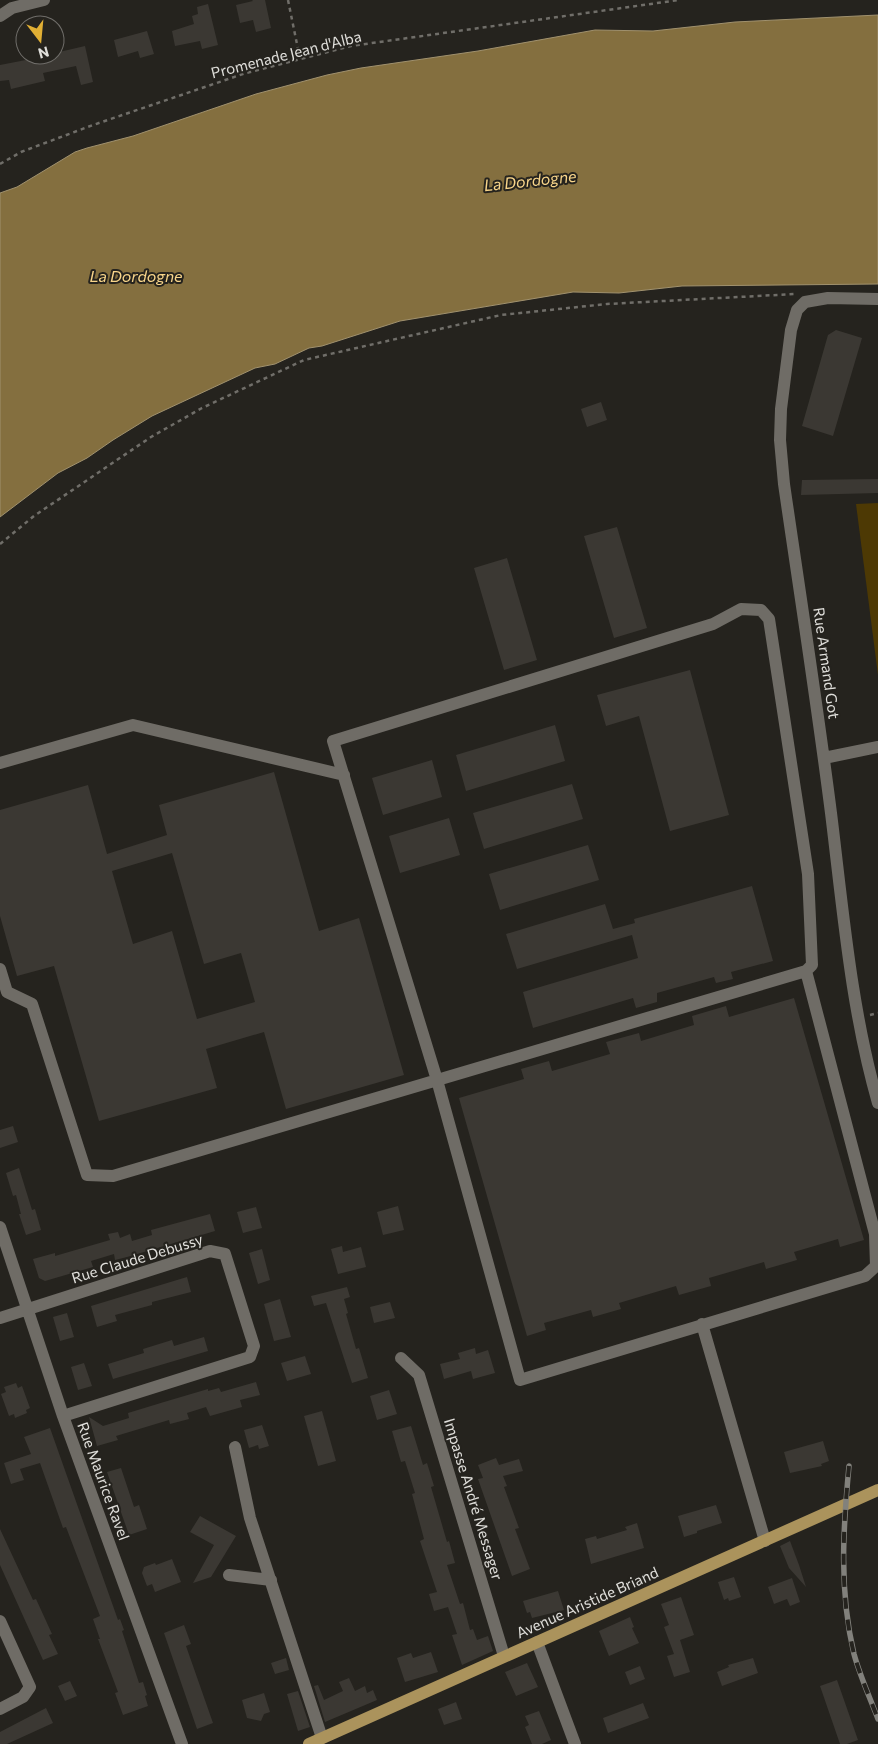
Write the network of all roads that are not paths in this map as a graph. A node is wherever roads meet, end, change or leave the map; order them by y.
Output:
1 (44, 0) edge
2 (0, 16) edge
3 (878, 299) edge
4 (878, 747) edge
5 (824, 758) junction
6 (0, 763) edge
7 (344, 775) junction
8 (0, 969) edge
9 (806, 971) junction
10 (437, 1080) junction
11 (878, 1103) edge
12 (0, 1227) edge
13 (26, 1308) junction
14 (0, 1318) edge
15 (702, 1324) junction
16 (400, 1358) dead end
17 (63, 1416) junction
18 (235, 1447) dead end
19 (878, 1490) edge
20 (765, 1541) junction
21 (229, 1576) dead end
22 (271, 1580) junction
23 (0, 1622) edge
24 (537, 1642) junction
25 (504, 1656) junction
26 (0, 1709) edge
27 (322, 1738) junction
28 (182, 1744) edge
29 (309, 1744) edge
30 (575, 1744) edge

1 - 2 street
3 - 5 street, Rue Armand Got
4 - 5 street
5 - 11 street, Rue Armand Got
6 - 7 street
7 - 9 street
7 - 10 street
8 - 10 street
9 - 10 street
9 - 15 street
10 - 15 street
12 - 13 street, Rue Maurice Ravel
13 - 14 street
13 - 17 street, Rue Maurice Ravel
13 - 17 street, Rue Claude Debussy
15 - 20 street
16 - 25 street, Impasse André Messager
17 - 28 street, Rue Maurice Ravel
18 - 22 street
19 - 20 main road, Avenue Aristide Briand
20 - 24 main road, Avenue Aristide Briand
21 - 22 street
22 - 27 street
23 - 26 street
24 - 25 main road, Avenue Aristide Briand
24 - 30 street
25 - 27 main road, Avenue Aristide Briand
27 - 29 main road, Avenue Aristide Briand

